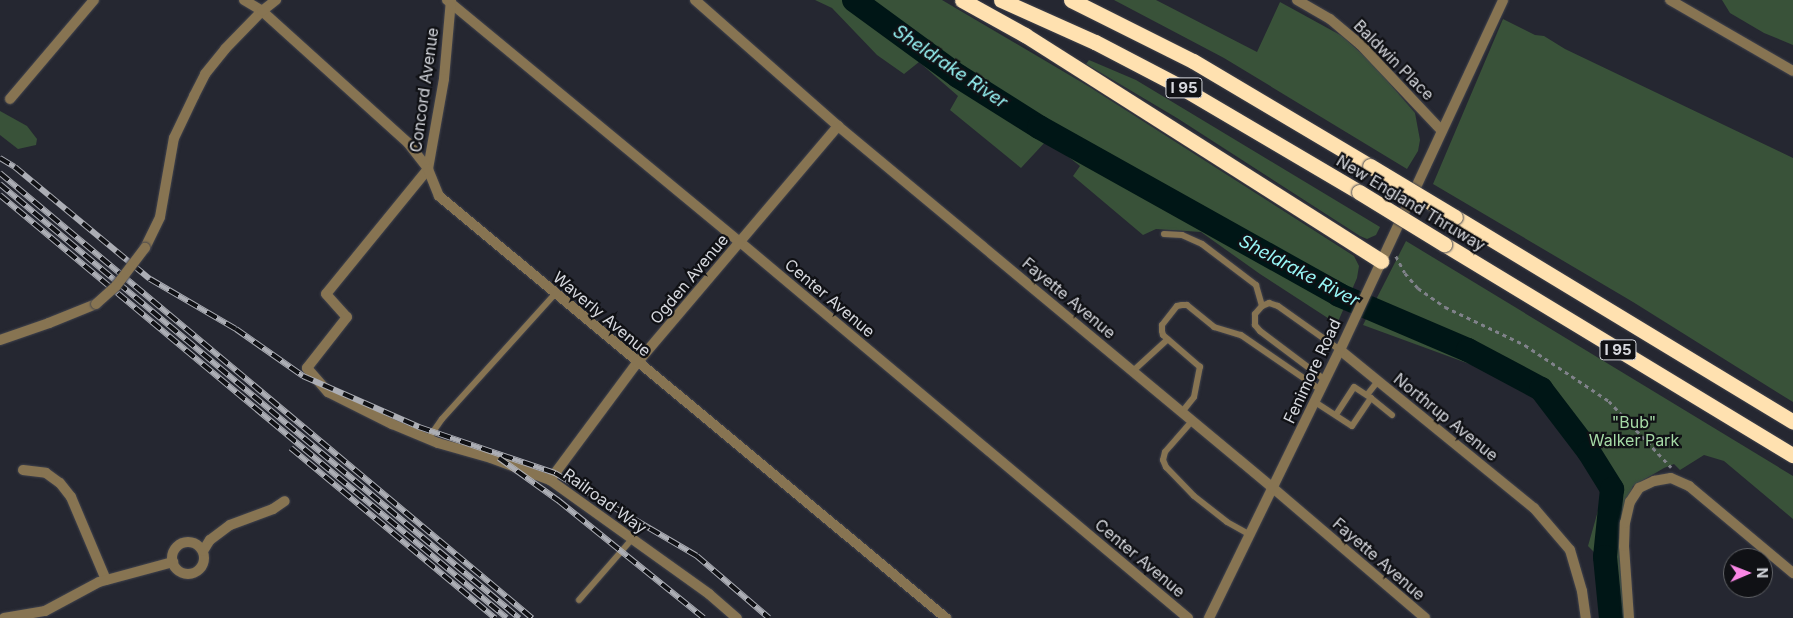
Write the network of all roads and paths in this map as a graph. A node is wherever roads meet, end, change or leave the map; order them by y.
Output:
1 (94, 0) edge
2 (244, 0) edge
3 (276, 0) edge
4 (695, 0) edge
5 (962, 0) edge
6 (1001, 0) edge
7 (1071, 0) edge
8 (1297, 0) edge
9 (1503, 0) edge
10 (1670, 0) edge
11 (449, 1) edge
12 (262, 11) junction
13 (1793, 71) edge
14 (10, 99) dead end
15 (838, 126) junction
16 (1441, 130) junction
17 (428, 170) junction
18 (1164, 234) dead end
19 (740, 242) junction
20 (1390, 243) junction
21 (1382, 261) junction
22 (326, 294) joint
23 (555, 294) junction
24 (1262, 306) junction
25 (1168, 339) junction
26 (0, 340) edge
27 (1340, 350) junction
28 (637, 363) junction
29 (1133, 371) junction
30 (1378, 381) junction
31 (1323, 385) junction
32 (1369, 397) junction
33 (1315, 402) junction
34 (1182, 412) junction
35 (1336, 415) junction
36 (1392, 415) dead end
37 (1192, 421) junction
38 (1793, 422) edge
39 (428, 439) junction
40 (1793, 455) edge
41 (23, 470) dead end
42 (550, 480) junction
43 (1689, 486) junction
44 (1273, 488) junction
45 (285, 501) dead end
46 (1250, 535) junction
47 (632, 539) junction
48 (203, 551) junction
49 (173, 562) junction
50 (1793, 573) edge
51 (106, 580) junction
52 (579, 600) dead end
53 (43, 615) edge
54 (4, 618) edge
55 (736, 618) edge
56 (946, 618) edge
57 (1188, 618) edge
58 (1209, 618) edge
59 (1425, 618) edge
60 (1586, 618) edge
61 (1629, 618) edge

1 - 14 street
2 - 12 street, Waverly Avenue
3 - 12 street
4 - 15 street, Fayette Avenue
5 - 21 highway
6 - 40 highway, New England Thruway / I 95, bridge
7 - 38 highway, New England Thruway / I 95, bridge
8 - 16 street, Baldwin Place
9 - 16 street, Fenimore Road
10 - 13 street
11 - 17 street, Concord Avenue
11 - 19 street, Center Avenue
12 - 17 street, Waverly Avenue
12 - 26 street, bridge
15 - 19 street, Ogden Avenue
15 - 29 street, Fayette Avenue
16 - 20 street, Fenimore Road
17 - 22 street, Concord Avenue
17 - 23 street, Waverly Avenue
18 - 24 lane
19 - 28 street, Ogden Avenue
19 - 57 street, Center Avenue
20 - 21 street, Fenimore Road
20 - 43 path
21 - 27 street, Fenimore Road
22 - 39 street, Railroad Way
23 - 28 street, Waverly Avenue
23 - 39 lane
24 - 27 lane
24 - 31 lane
25 - 29 lane
25 - 31 lane
25 - 34 lane
27 - 30 street, Northrup Avenue
27 - 31 street, Fenimore Road
28 - 42 street, Ogden Avenue
28 - 56 street, Waverly Avenue
29 - 34 street, Fayette Avenue
30 - 32 lane
30 - 60 street, Northrup Avenue
31 - 33 street, Fenimore Road
32 - 35 lane
32 - 35 lane
32 - 36 lane
33 - 35 lane
33 - 44 street, Fenimore Road
34 - 37 street, Fayette Avenue
37 - 44 street, Fayette Avenue
37 - 46 lane
39 - 42 street, Railroad Way
41 - 51 street
42 - 47 street, Railroad Way
43 - 50 street
43 - 61 street
44 - 46 street, Fenimore Road
44 - 59 street, Fayette Avenue
45 - 48 street
46 - 58 street, Fenimore Road
47 - 52 lane
47 - 55 street, Railroad Way
48 - 49 street
48 - 49 street
49 - 51 street
51 - 53 street
53 - 54 street

